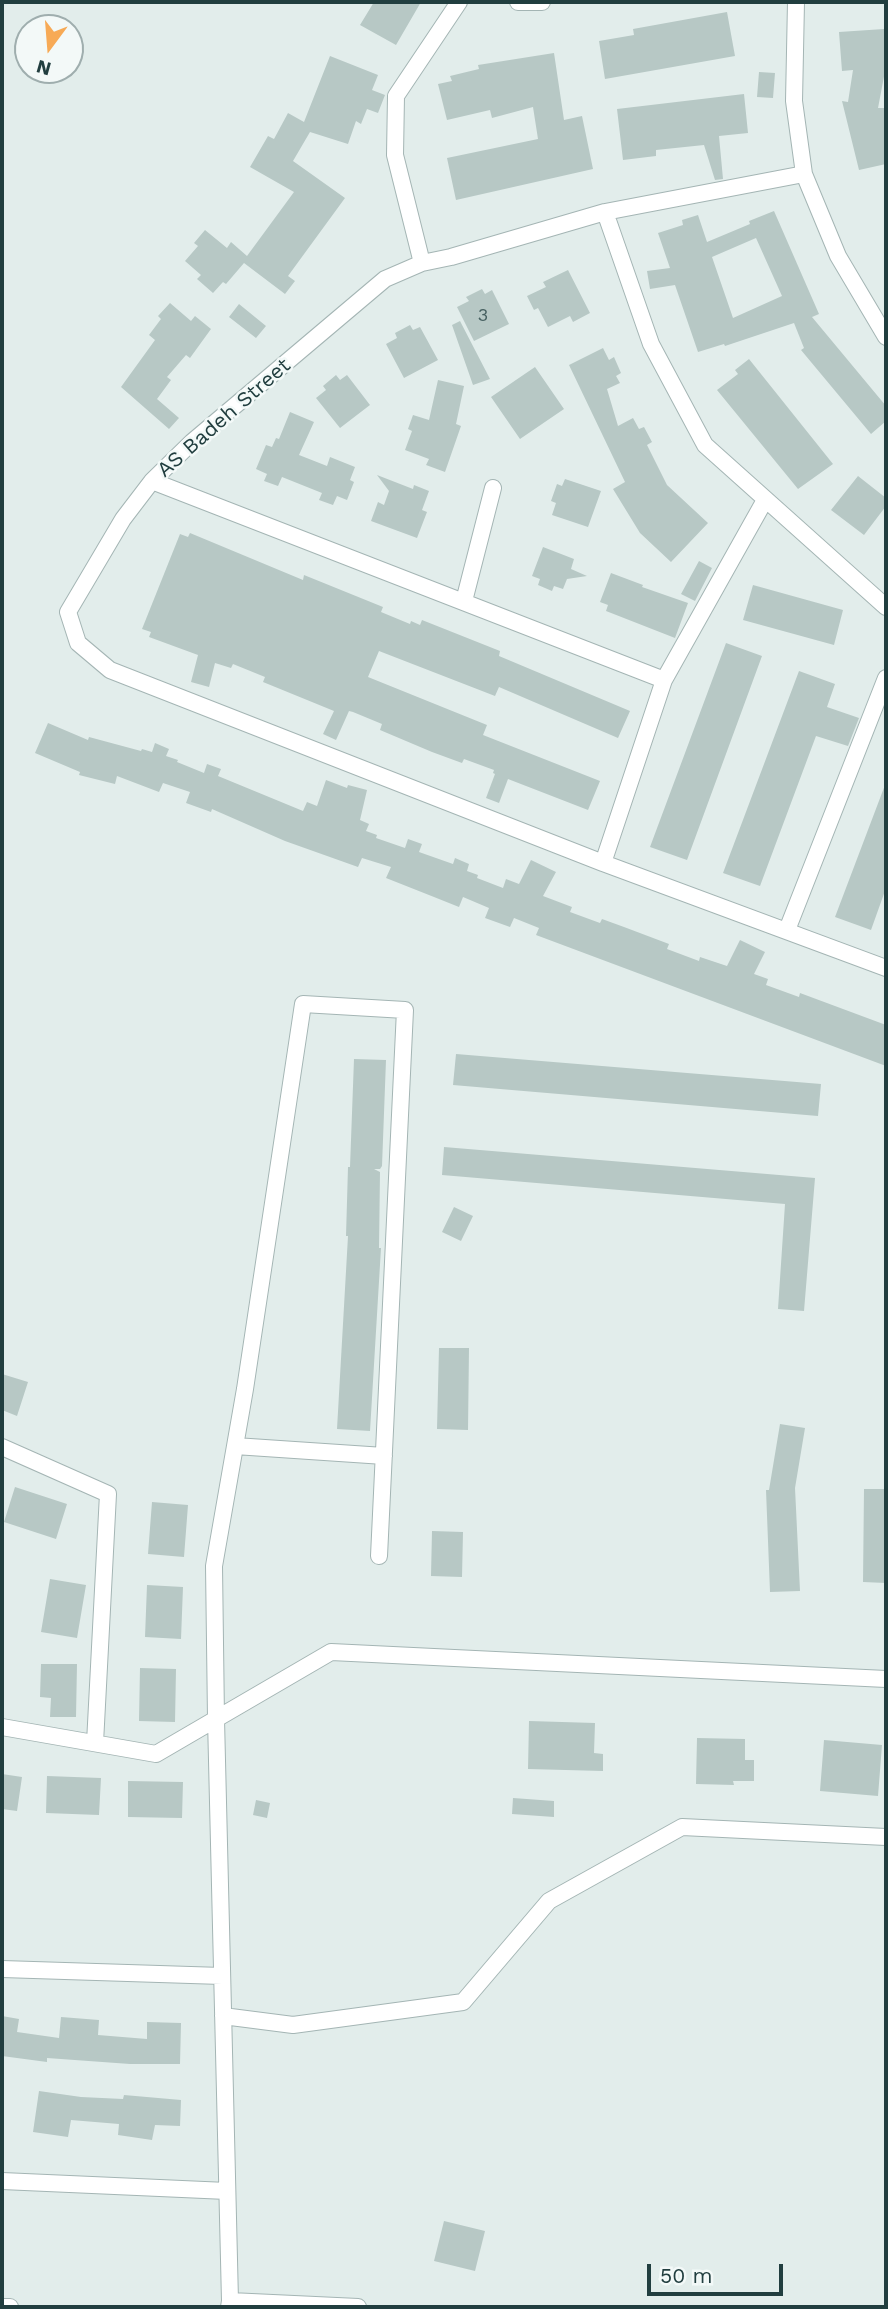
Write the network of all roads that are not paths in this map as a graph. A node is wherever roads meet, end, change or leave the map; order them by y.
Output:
1 (459, 2) edge
2 (518, 2) edge
3 (542, 2) edge
4 (796, 2) edge
5 (804, 174) junction
6 (606, 212) junction
7 (422, 263) junction
8 (886, 337) edge
9 (152, 481) junction
10 (493, 488) dead end
11 (765, 500) junction
12 (464, 601) junction
13 (886, 607) edge
14 (886, 678) edge
15 (664, 680) junction
16 (603, 863) junction
17 (787, 930) junction
18 (886, 968) edge
19 (235, 1446) junction
20 (2, 1447) edge
21 (384, 1456) junction
22 (379, 1556) dead end
23 (886, 1679) edge
24 (216, 1718) junction
25 (2, 1727) edge
26 (95, 1743) junction
27 (886, 1837) edge
28 (2, 1969) edge
29 (222, 1976) junction
30 (223, 2016) junction
31 (2, 2181) edge
32 (227, 2192) junction
33 (230, 2304) edge
34 (2, 2307) edge
35 (10, 2307) edge
36 (358, 2307) edge

1 - 7 street
2 - 3 street
4 - 5 street
5 - 6 street, AS Badeh Street
5 - 8 street
6 - 7 street, AS Badeh Street
6 - 11 street
7 - 9 street, AS Badeh Street
9 - 12 street, AS Badeh Street
9 - 16 street
10 - 12 street
11 - 13 street
11 - 15 street
12 - 15 street, AS Badeh Street
14 - 17 street
15 - 16 street
16 - 17 street
17 - 18 street
19 - 21 street
19 - 21 street
19 - 24 street
20 - 26 street
21 - 22 street
23 - 24 street
24 - 26 street
24 - 29 street
25 - 26 street
27 - 30 street
28 - 29 street
29 - 30 street
30 - 32 street
31 - 32 street
32 - 33 street
33 - 36 street
34 - 35 street

